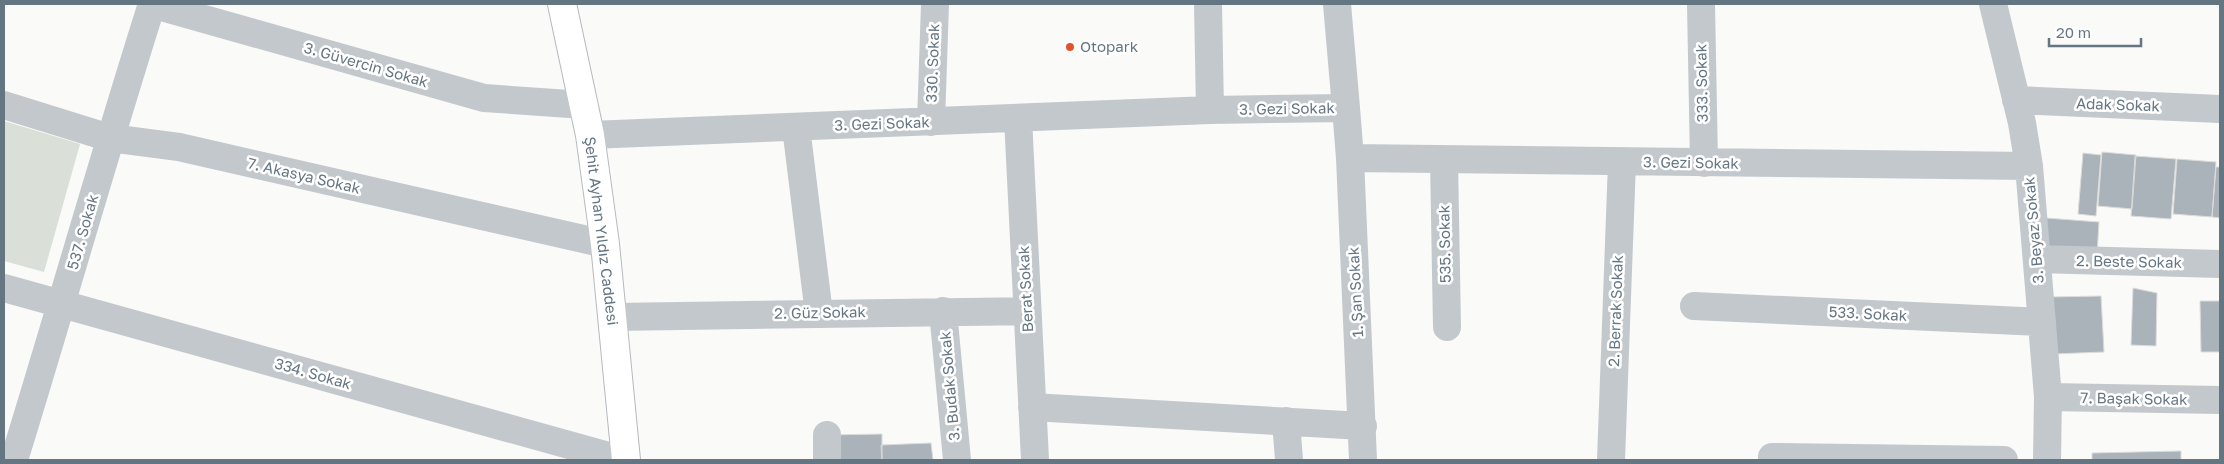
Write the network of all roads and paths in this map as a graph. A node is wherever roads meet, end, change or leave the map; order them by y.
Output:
1 (152, 4) edge
2 (562, 4) edge
3 (935, 4) edge
4 (1208, 4) edge
5 (1337, 4) edge
6 (1701, 4) edge
7 (1993, 4) edge
8 (2016, 100) junction
9 (4, 105) edge
10 (584, 105) junction
11 (1346, 108) junction
12 (2220, 109) edge
13 (1210, 110) junction
14 (1018, 118) junction
15 (931, 122) junction
16 (796, 127) junction
17 (590, 135) junction
18 (110, 138) junction
19 (1350, 158) junction
20 (1444, 160) junction
21 (1622, 162) junction
22 (1704, 163) junction
23 (2029, 166) junction
24 (605, 244) junction
25 (2037, 260) junction
26 (2220, 264) edge
27 (4, 288) edge
28 (62, 304) junction
29 (1694, 306) dead end
30 (943, 311) junction
31 (1027, 311) junction
32 (819, 314) junction
33 (613, 317) junction
34 (2042, 322) junction
35 (1446, 327) dead end
36 (2048, 397) junction
37 (2220, 400) edge
38 (1032, 407) junction
39 (1286, 421) junction
40 (1363, 426) junction
41 (1772, 459) edge
42 (14, 460) edge
43 (625, 460) edge
44 (957, 460) edge
45 (1034, 460) edge
46 (1289, 460) edge
47 (1363, 460) edge
48 (1611, 460) edge
49 (2004, 460) edge
50 (2047, 460) edge

1 - 10 street, 3. Güvercin Sokak
1 - 18 street, 537. Sokak
2 - 10 main road, Şehit Ayhan Yıldız Caddesi
3 - 15 street, 330. Sokak
4 - 13 street
5 - 11 street
6 - 22 street, 333. Sokak
7 - 8 street, 3. Beyaz Sokak
8 - 12 street, Adak Sokak
8 - 23 street, 3. Beyaz Sokak
9 - 18 street, 7. Akasya Sokak
10 - 17 main road, Şehit Ayhan Yıldız Caddesi
11 - 13 street, 3. Gezi Sokak
11 - 19 street, 3. Gezi Sokak
13 - 14 street, 3. Gezi Sokak
14 - 15 street, 3. Gezi Sokak
14 - 31 street, Berat Sokak
15 - 16 street, 3. Gezi Sokak
16 - 17 street, 3. Gezi Sokak
16 - 32 street
17 - 24 main road, Şehit Ayhan Yıldız Caddesi
18 - 24 street, 7. Akasya Sokak
18 - 28 street, 537. Sokak
19 - 20 street, 3. Gezi Sokak
19 - 40 street, 1. Şan Sokak
20 - 21 street, 3. Gezi Sokak
20 - 35 street, 535. Sokak
21 - 22 street, 3. Gezi Sokak
21 - 48 street, 2. Berrak Sokak
22 - 23 street, 3. Gezi Sokak
23 - 25 street, 3. Beyaz Sokak
24 - 33 main road, Şehit Ayhan Yıldız Caddesi
25 - 26 street, 2. Beste Sokak
25 - 34 street, 3. Beyaz Sokak
27 - 28 street, 334. Sokak
28 - 42 street, 537. Sokak
28 - 43 street, 334. Sokak
29 - 34 street, 533. Sokak
30 - 31 street, 2. Güz Sokak
30 - 32 street, 2. Güz Sokak
30 - 44 street, 3. Budak Sokak
31 - 38 street, Berat Sokak
32 - 33 street, 2. Güz Sokak
33 - 43 main road, Şehit Ayhan Yıldız Caddesi
34 - 36 street, 3. Beyaz Sokak
36 - 37 street, 7. Başak Sokak
36 - 50 street, 3. Beyaz Sokak
38 - 39 street
38 - 45 street, Berat Sokak
39 - 40 street
39 - 46 street
40 - 47 street, 1. Şan Sokak
41 - 49 street

